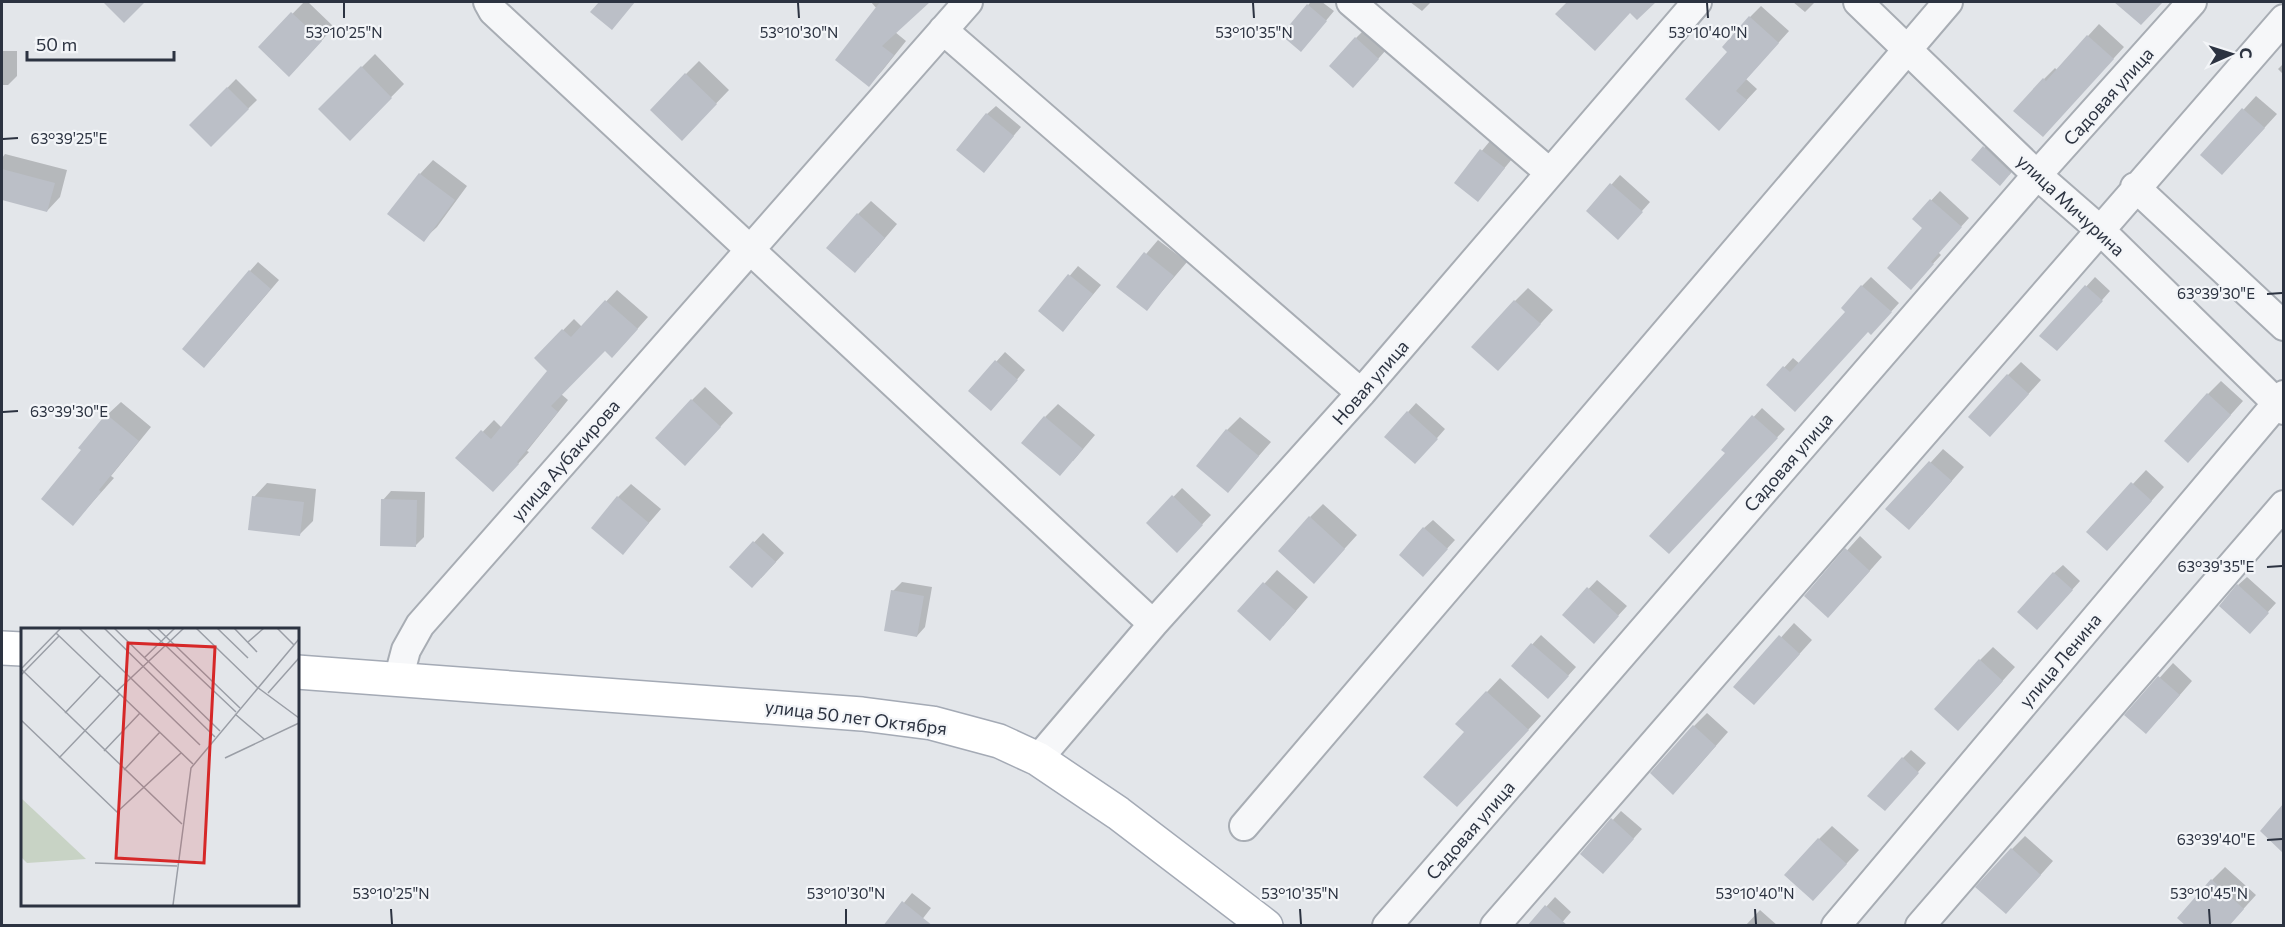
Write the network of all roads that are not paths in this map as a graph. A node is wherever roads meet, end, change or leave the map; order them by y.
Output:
1 (488, 2) edge
2 (968, 2) edge
3 (1351, 2) edge
4 (1697, 2) edge
5 (1858, 2) edge
6 (1948, 2) edge
7 (2193, 2) edge
8 (2283, 19) edge
9 (943, 30) junction
10 (1907, 48) junction
11 (1550, 173) junction
12 (2037, 175) junction
13 (2135, 187) junction
14 (2098, 229) junction
15 (749, 251) junction
16 (2283, 326) edge
17 (1361, 393) junction
18 (2281, 403) edge
19 (2283, 505) edge
20 (1154, 624) junction
21 (2, 648) edge
22 (21, 649) edge
23 (298, 672) edge
24 (398, 680) junction
25 (1038, 759) junction
26 (1244, 826) dead end
27 (1266, 926) edge
28 (1387, 926) edge
29 (1495, 926) edge
30 (1836, 926) edge
31 (1920, 926) edge

1 - 15 street
2 - 9 street, улица Аубакирова
3 - 11 street
4 - 11 street, Новая улица
5 - 10 street, улица Мичурина
6 - 10 street
7 - 12 street, Садовая улица
8 - 13 street
9 - 15 street, улица Аубакирова
9 - 17 street
10 - 12 street, улица Мичурина
10 - 26 street
11 - 17 street, Новая улица
12 - 14 street, улица Мичурина
12 - 28 street, Садовая улица
13 - 14 street
13 - 16 street
14 - 18 street, улица Мичурина
14 - 29 street
15 - 20 street
15 - 24 street, улица Аубакирова
17 - 20 street, Новая улица
18 - 30 street, улица Ленина
19 - 31 street
20 - 25 street, Новая улица
21 - 22 main road
23 - 24 main road, улица 50 лет Октября
24 - 25 main road, улица 50 лет Октября
25 - 27 main road, улица 50 лет Октября

